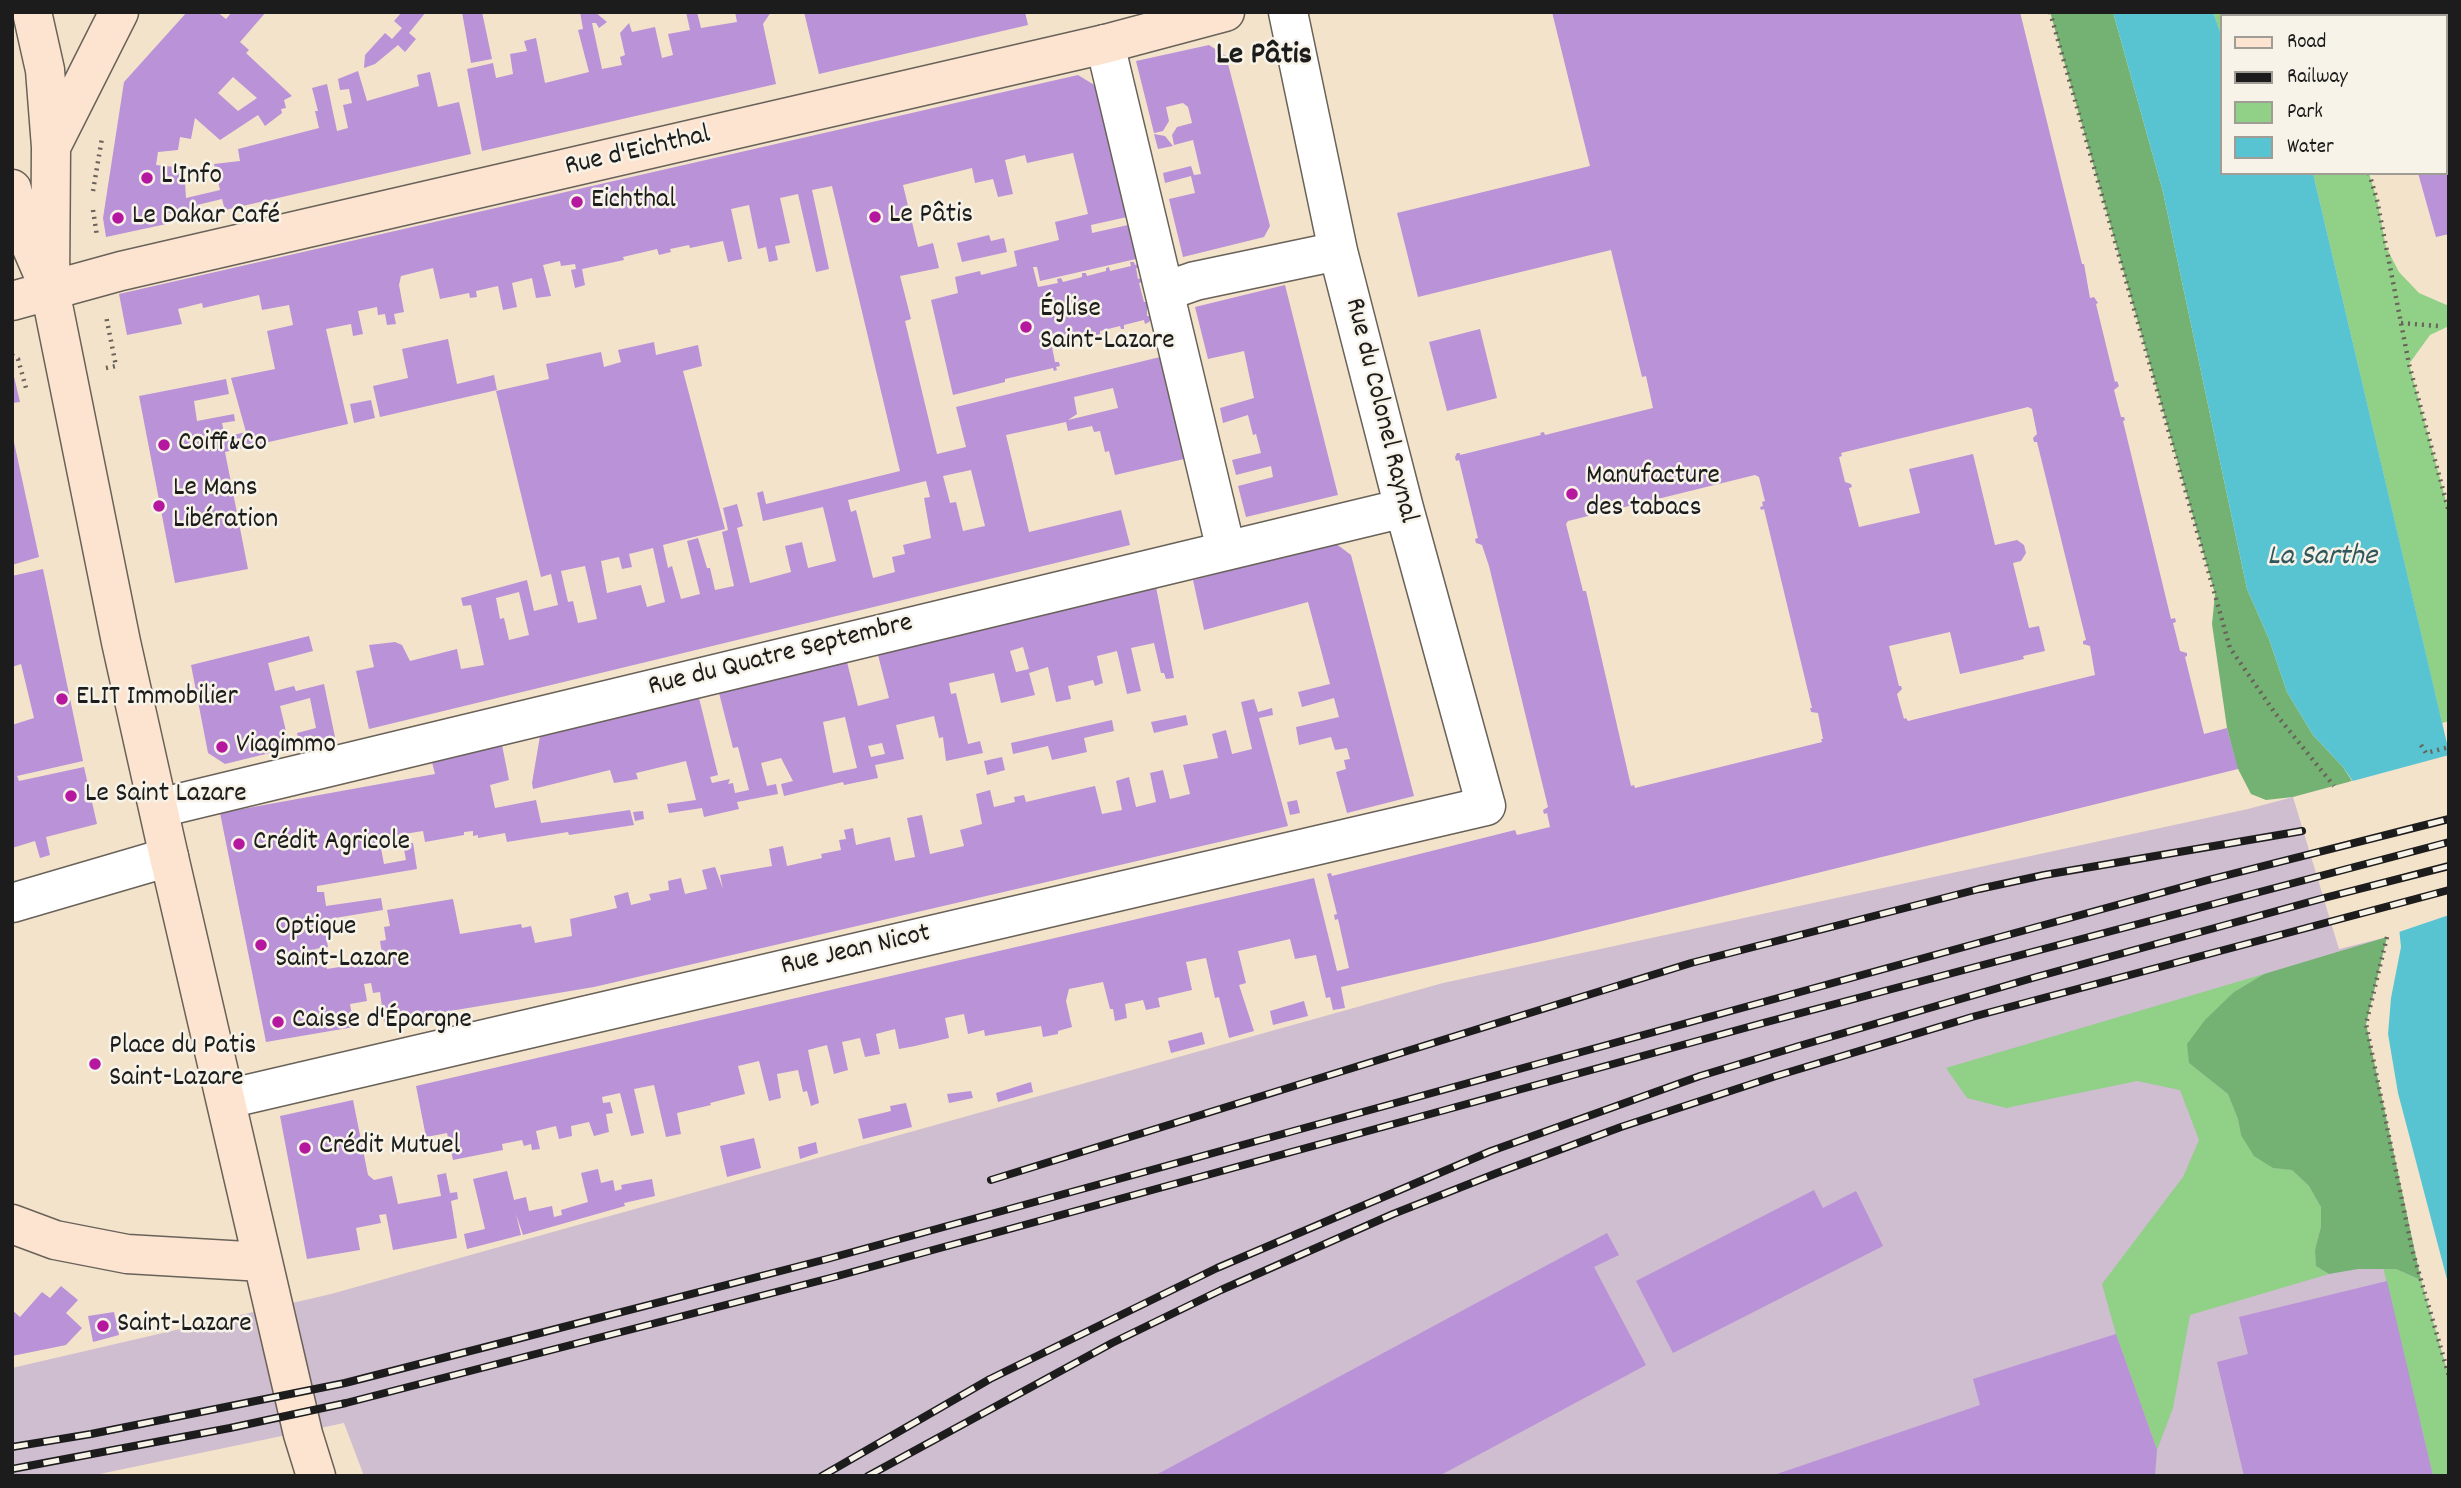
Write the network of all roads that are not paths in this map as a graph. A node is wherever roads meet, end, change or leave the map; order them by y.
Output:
1 (33, 12) edge
2 (119, 12) edge
3 (1225, 12) edge
4 (1287, 12) edge
5 (1105, 44) junction
6 (51, 147) junction
7 (12, 189) edge
8 (1338, 251) junction
9 (50, 290) junction
10 (1166, 291) junction
11 (12, 301) edge
12 (1404, 508) junction
13 (1226, 550) junction
14 (1486, 806) joint
15 (159, 808) junction
16 (169, 857) junction
17 (12, 903) edge
18 (227, 1099) junction
19 (12, 1224) edge
20 (262, 1262) junction
21 (316, 1476) edge

1 - 6 main road
2 - 6 main road
3 - 5 main road, Rue d'Eichthal
4 - 8 street, Rue du Colonel Raynal
5 - 9 main road, Rue d'Eichthal
5 - 10 street
6 - 9 main road
7 - 9 main road
8 - 10 street
8 - 12 street, Rue du Colonel Raynal
9 - 11 main road, Rue d'Eichthal
9 - 15 main road
10 - 13 street
12 - 13 street, Rue du Quatre Septembre
12 - 14 street, Rue du Colonel Raynal
13 - 15 street, Rue du Quatre Septembre
14 - 18 street, Rue Jean Nicot
15 - 16 main road
16 - 17 street
16 - 18 main road
18 - 20 main road
19 - 20 main road
20 - 21 main road

